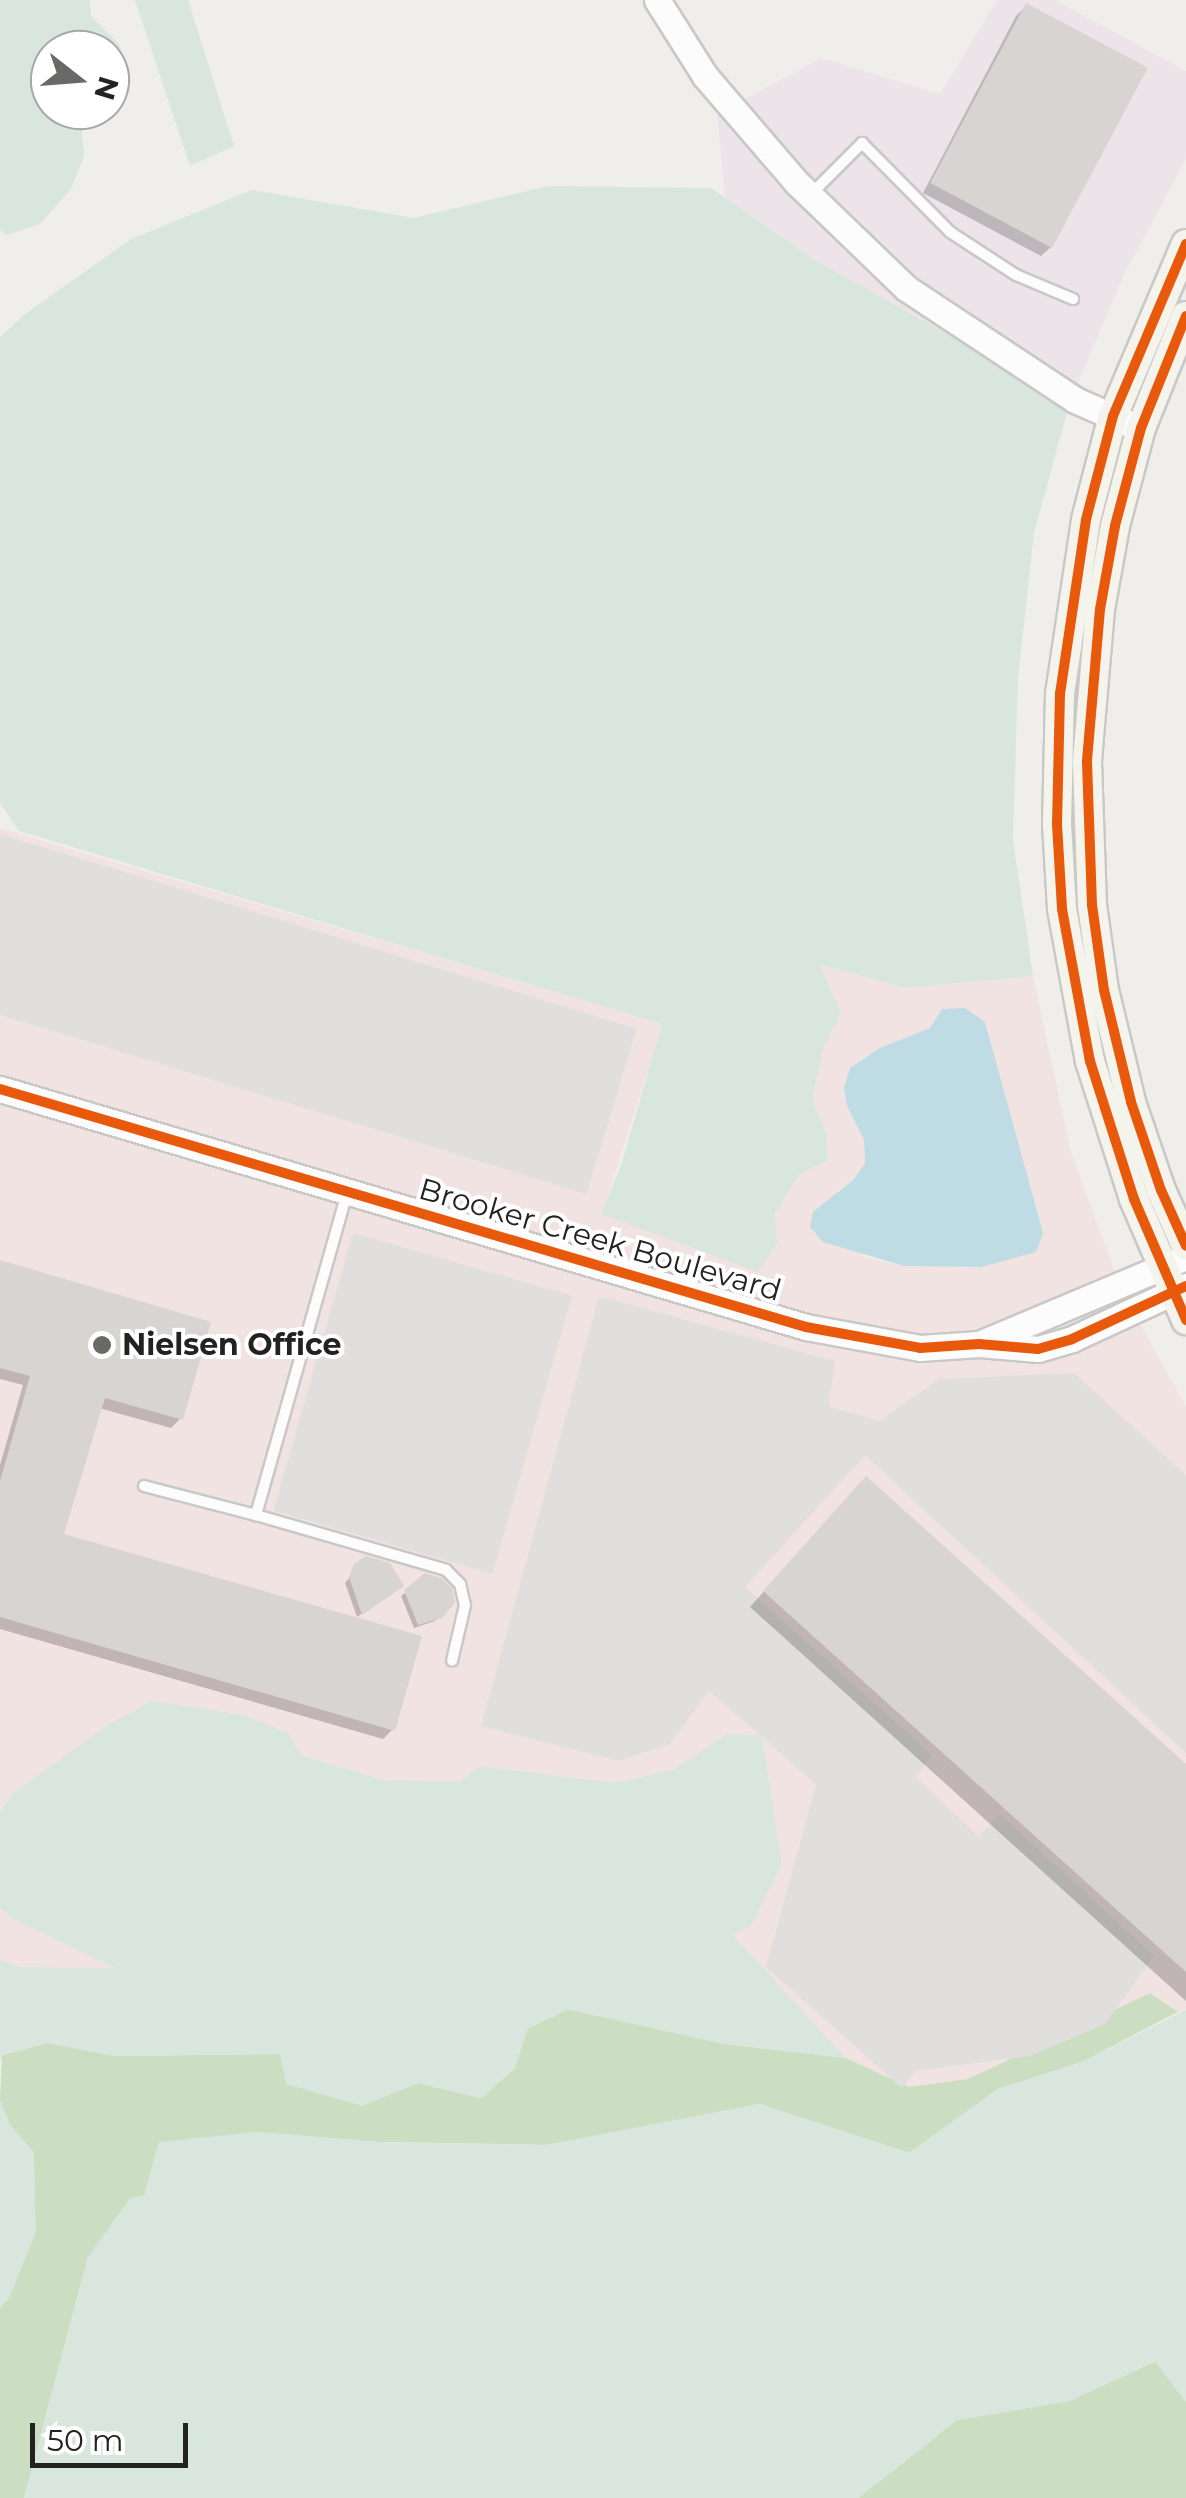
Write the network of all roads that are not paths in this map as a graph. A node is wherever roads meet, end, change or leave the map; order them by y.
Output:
1 (657, 0) edge
2 (809, 195) junction
3 (1186, 244) edge
4 (1072, 300) dead end
5 (1186, 316) edge
6 (1113, 416) junction
7 (1141, 428) junction
8 (0, 1089) edge
9 (347, 1192) junction
10 (1186, 1246) edge
11 (1176, 1275) edge
12 (1186, 1320) edge
13 (144, 1486) dead end
14 (256, 1515) junction
15 (452, 1661) dead end

1 - 2 street
2 - 4 lane
2 - 6 street
3 - 6 main road
5 - 7 main road
6 - 7 street
6 - 11 main road
7 - 10 main road
8 - 9 street, Brooker Creek Boulevard
9 - 11 street, Brooker Creek Boulevard
9 - 14 lane
11 - 12 main road
13 - 14 lane
14 - 15 lane

